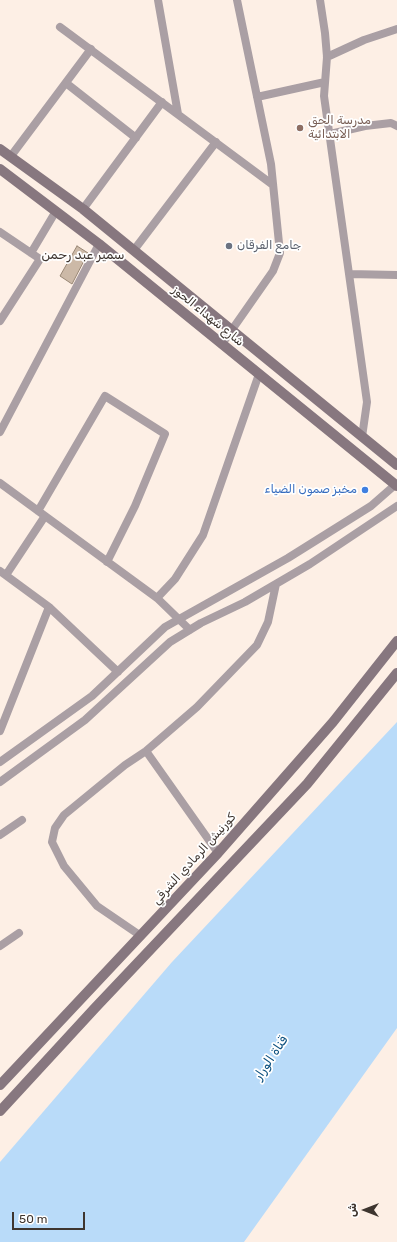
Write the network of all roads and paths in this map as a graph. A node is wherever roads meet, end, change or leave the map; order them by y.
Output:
1 (149, 0) edge
2 (237, 0) edge
3 (320, 0) edge
4 (158, 3) edge
5 (60, 27) dead end
6 (397, 29) edge
7 (91, 49) junction
8 (327, 57) junction
9 (325, 82) junction
10 (66, 84) junction
11 (257, 97) junction
12 (162, 102) junction
13 (178, 114) junction
14 (397, 126) edge
15 (330, 134) junction
16 (136, 138) junction
17 (216, 142) junction
18 (0, 149) edge
19 (11, 156) junction
20 (0, 169) edge
21 (273, 185) junction
22 (83, 209) junction
23 (56, 211) junction
24 (0, 232) edge
25 (99, 244) junction
26 (134, 250) junction
27 (31, 253) junction
28 (349, 274) junction
29 (397, 276) edge
30 (0, 321) edge
31 (232, 329) junction
32 (222, 344) junction
33 (260, 374) junction
34 (0, 432) edge
35 (362, 437) junction
36 (397, 465) edge
37 (0, 483) edge
38 (396, 485) edge
39 (397, 506) edge
40 (42, 514) junction
41 (107, 562) junction
42 (3, 573) edge
43 (276, 584) junction
44 (157, 598) junction
45 (49, 607) junction
46 (180, 618) junction
47 (190, 630) junction
48 (397, 641) edge
49 (118, 672) junction
50 (397, 673) edge
51 (0, 731) edge
52 (146, 751) junction
53 (0, 762) edge
54 (0, 782) edge
55 (22, 820) dead end
56 (0, 835) edge
57 (218, 853) junction
58 (19, 933) dead end
59 (141, 936) junction
60 (0, 946) edge
61 (84, 995) junction
62 (95, 1008) junction
63 (0, 1085) edge
64 (0, 1111) edge

1 - 4 street
2 - 11 street
3 - 8 street
4 - 13 street
5 - 7 street
6 - 8 street
7 - 10 street
7 - 12 street
8 - 9 street
9 - 11 street
9 - 15 street
10 - 16 street
10 - 19 street
11 - 21 street
12 - 13 street
12 - 16 street
13 - 17 street
14 - 15 street
15 - 28 street
16 - 22 street
17 - 21 street
17 - 26 street
18 - 19 main road, شارع شهداء الحوز
19 - 22 main road, شارع شهداء الحوز
20 - 23 main road, شارع شهداء الحوز
21 - 31 street
22 - 26 main road, شارع شهداء الحوز
23 - 25 main road, شارع شهداء الحوز
23 - 27 street
24 - 27 street
25 - 32 main road, شارع شهداء الحوز
25 - 34 street
26 - 31 main road, شارع شهداء الحوز
27 - 30 street
28 - 29 street
28 - 35 street
31 - 32 street
31 - 35 main road, شارع شهداء الحوز
32 - 33 main road, شارع شهداء الحوز
33 - 38 main road, شارع شهداء الحوز
33 - 44 street
35 - 36 main road, شارع شهداء الحوز
37 - 40 street
38 - 46 street
39 - 43 street
40 - 41 street
40 - 41 street
40 - 42 street
41 - 44 street
42 - 45 street
43 - 47 street
43 - 52 street
44 - 46 street
45 - 49 street
45 - 51 street
46 - 47 street
46 - 49 street
47 - 54 street
48 - 57 main road, كورنيش الرمادي الشرقي
49 - 53 street
50 - 62 main road
52 - 57 street
52 - 59 street
55 - 56 street
57 - 59 main road, كورنيش الرمادي الشرقي
58 - 60 street
59 - 61 main road, كورنيش الرمادي الشرقي
61 - 62 main road
61 - 63 main road, كورنيش الرمادي الشرقي
62 - 64 main road

